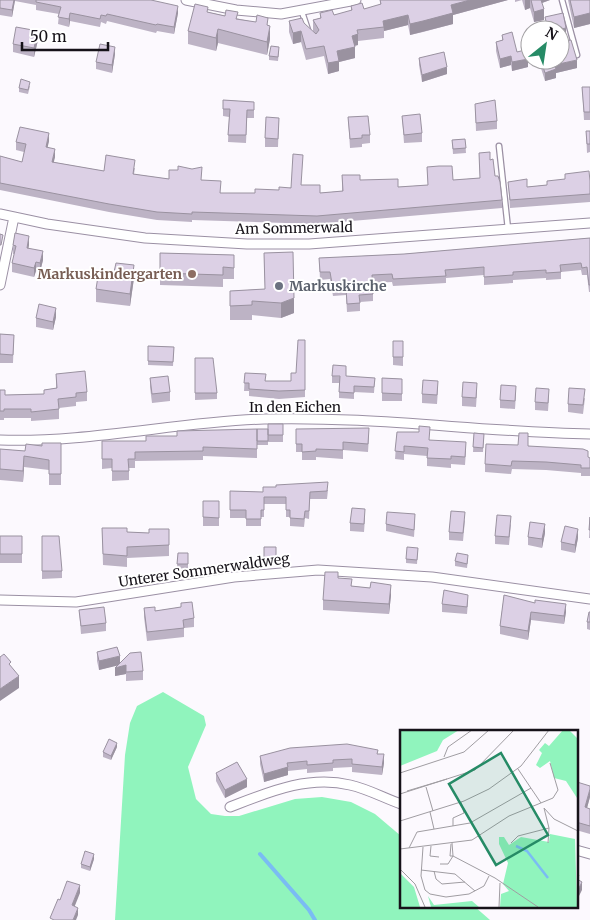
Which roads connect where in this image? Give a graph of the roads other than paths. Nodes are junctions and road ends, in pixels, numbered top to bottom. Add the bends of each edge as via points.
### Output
1 (186, 0) edge
2 (356, 0) edge
3 (562, 0) edge
4 (302, 12) junction
5 (310, 35) edge
6 (577, 55) edge
7 (499, 146) dead end
8 (0, 214) edge
9 (14, 217) junction
10 (590, 223) edge
11 (508, 229) junction
12 (0, 285) edge
13 (590, 434) edge
14 (0, 440) edge
15 (590, 599) edge
16 (0, 600) edge
17 (400, 804) edge
18 (230, 807) dead end

1 - 4 street via 263,14
2 - 4 street
3 - 6 lane
4 - 5 lane
7 - 11 lane
8 - 9 street, Am Sommerwald
9 - 11 street, Am Sommerwald via 145,238 247,244 309,244
9 - 12 street
10 - 11 street, Am Sommerwald
13 - 14 street, In den Eichen via 319,419 222,422
15 - 16 street, Unterer Sommerwaldweg via 432,577 318,570 234,577 76,602
17 - 18 street via 351,785 313,782 273,790

